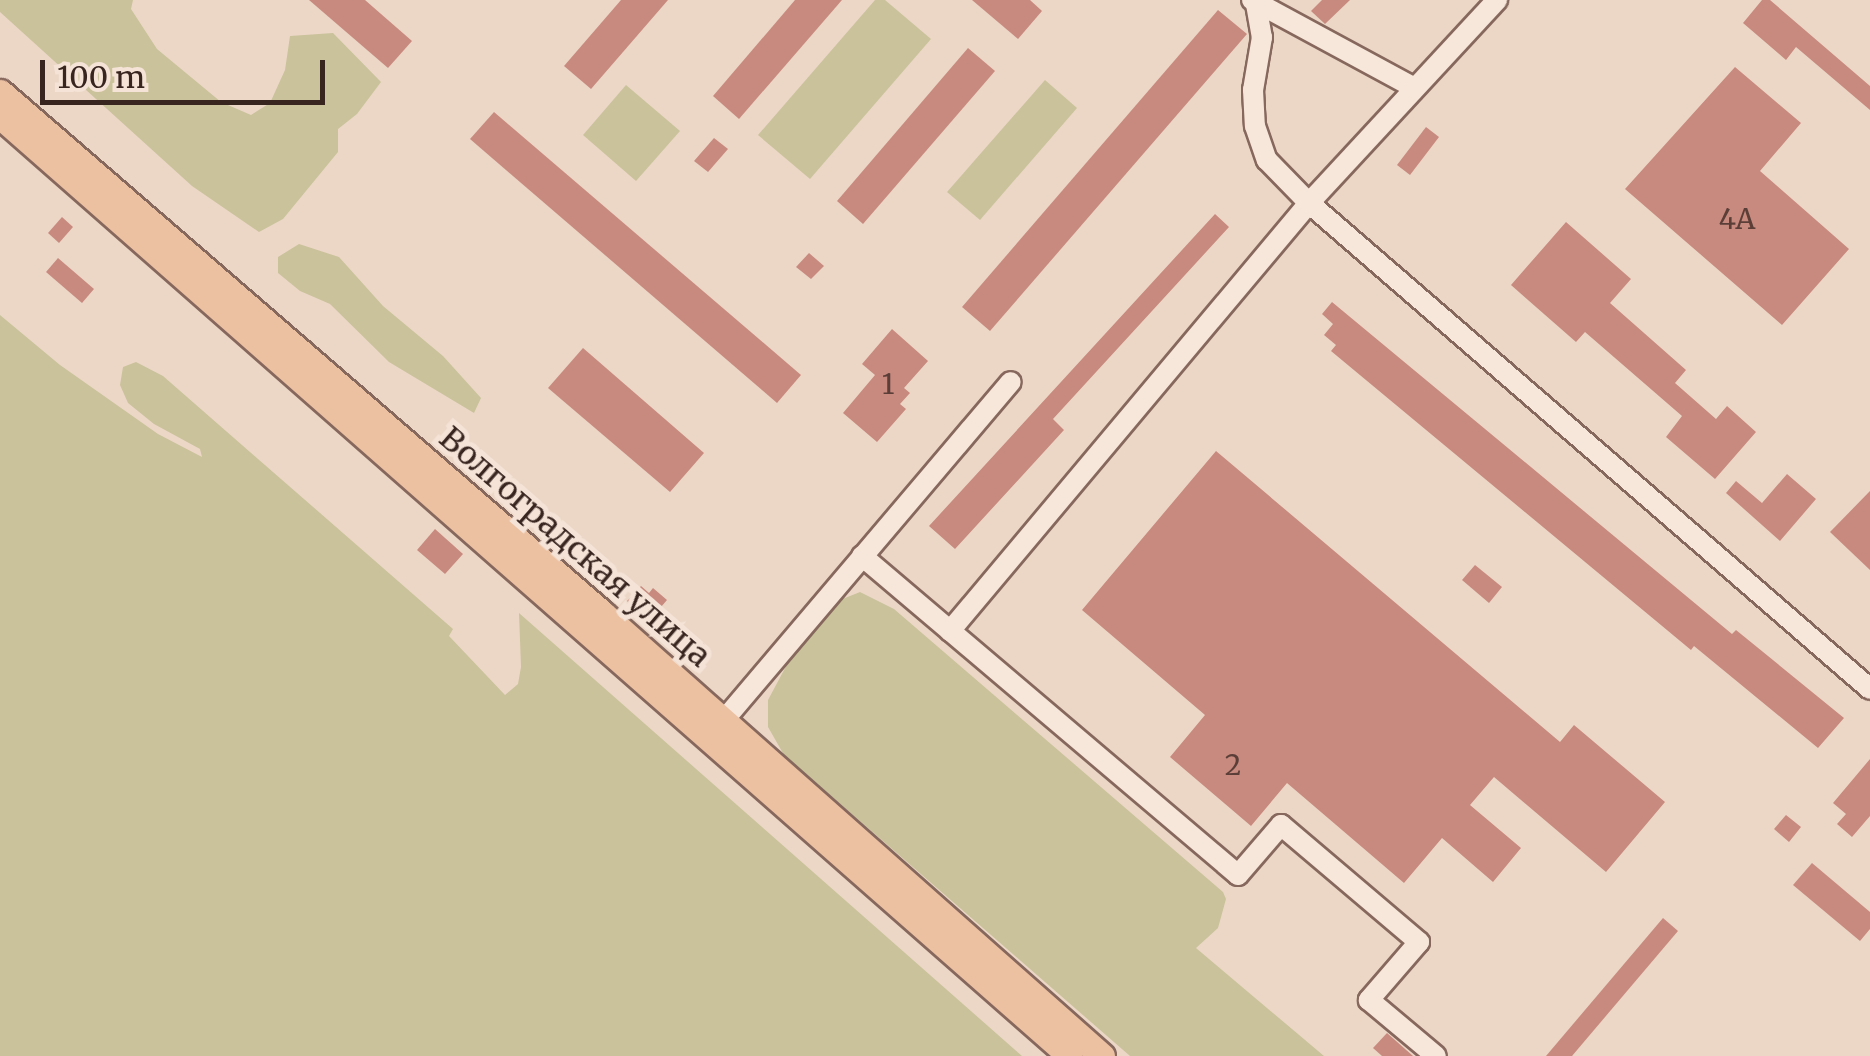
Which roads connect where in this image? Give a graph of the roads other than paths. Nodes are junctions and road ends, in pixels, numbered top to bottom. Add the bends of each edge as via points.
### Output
1 (1496, 0) edge
2 (1254, 2) edge
3 (1415, 88) junction
4 (0, 92) edge
5 (0, 116) edge
6 (1310, 204) junction
7 (1012, 382) dead end
8 (862, 556) junction
9 (950, 631) junction
10 (1870, 689) edge
11 (724, 720) junction
12 (1070, 1056) edge
13 (1102, 1056) edge
14 (1436, 1056) edge

1 - 3 street
2 - 3 street
2 - 6 street via 1262,37 1255,126 1267,160
3 - 6 street
4 - 11 main road, Волгоградская улица
5 - 12 main road, Волгоградская улица
6 - 9 street
6 - 10 street
7 - 8 street
8 - 9 street
8 - 11 street
9 - 14 street via 1238,875 1281,825 1419,942 1369,1000
11 - 13 main road, Волгоградская улица

